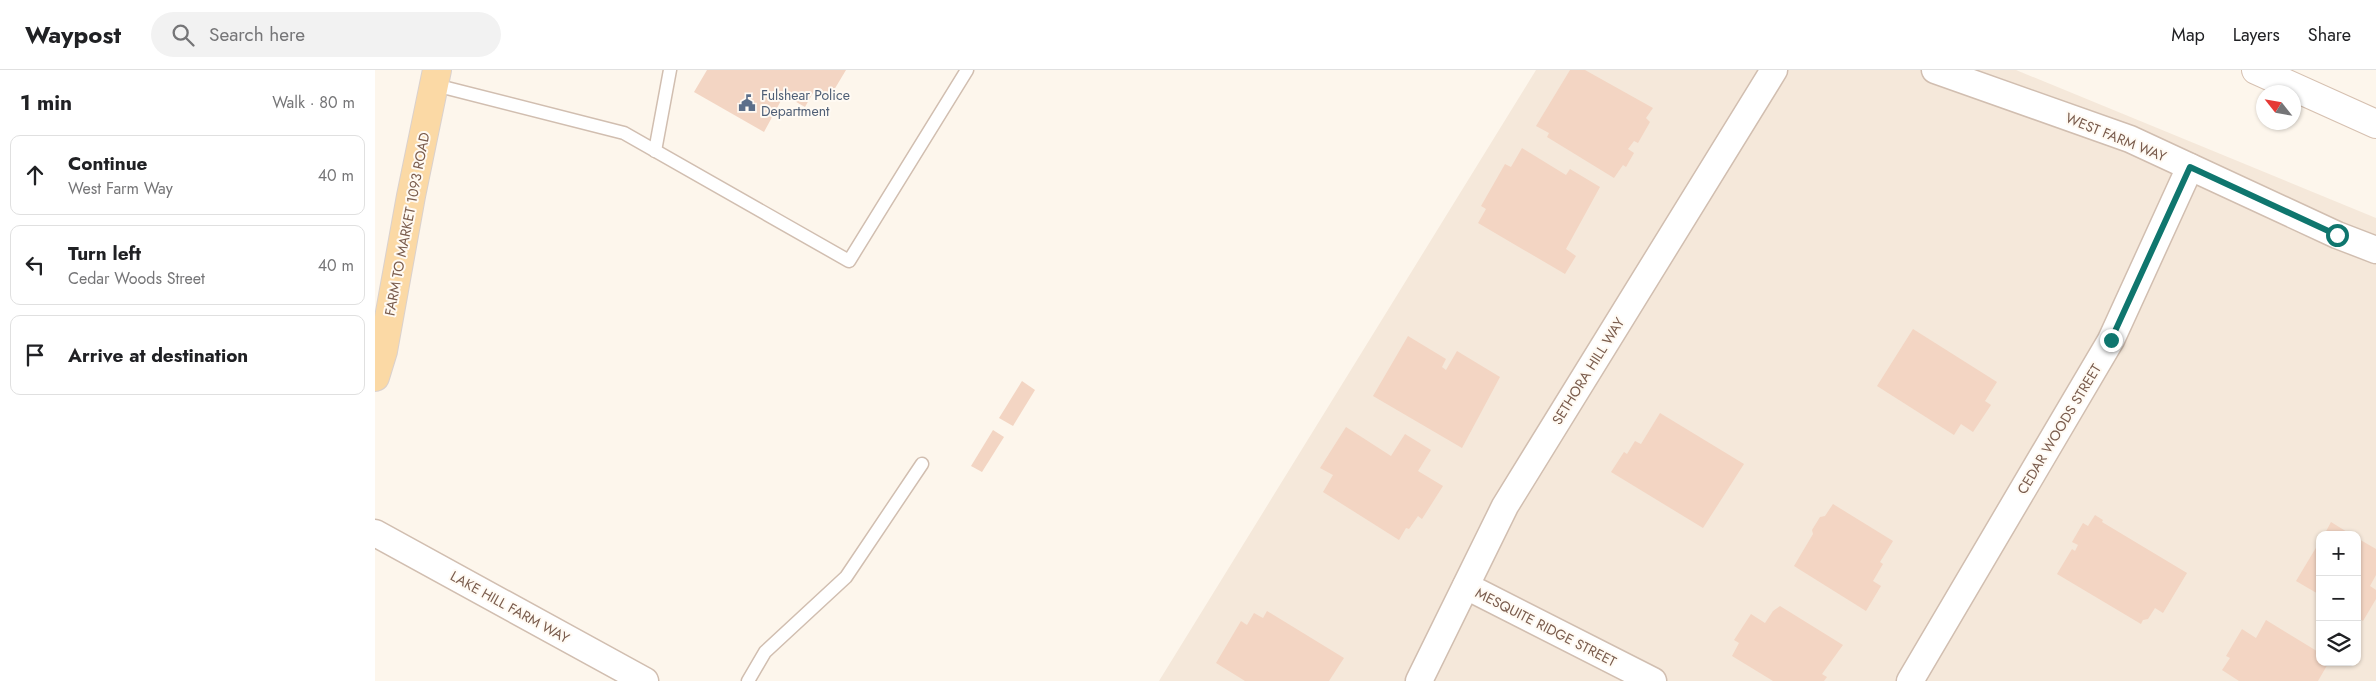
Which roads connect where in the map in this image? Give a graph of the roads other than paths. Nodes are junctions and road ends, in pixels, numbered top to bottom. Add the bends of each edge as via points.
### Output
1 (670, 70) edge
2 (967, 70) edge
3 (1774, 70) edge
4 (1935, 70) edge
5 (2256, 70) edge
6 (436, 78) edge
7 (2376, 124) edge
8 (655, 151) junction
9 (2190, 167) junction
10 (2376, 250) edge
11 (375, 377) edge
12 (922, 464) dead end
13 (375, 533) edge
14 (1466, 586) junction
15 (645, 681) edge
16 (748, 681) edge
17 (1419, 681) edge
18 (1653, 681) edge
19 (1910, 681) edge

1 - 8 lane
2 - 8 lane via 849,261
3 - 14 street, SETHORA HILL WAY via 1505,506
4 - 9 street, WEST FARM WAY via 2130,139
5 - 7 street
6 - 8 lane via 624,133
6 - 11 main road, FARM TO MARKET 1093 ROAD via 383,351
9 - 10 street, WEST FARM WAY
9 - 19 street, CEDAR WOODS STREET via 2111,340
12 - 16 lane via 846,577 765,652
13 - 15 street, LAKE HILL FARM WAY
14 - 17 street, SETHORA HILL WAY
14 - 18 street, MESQUITE RIDGE STREET

